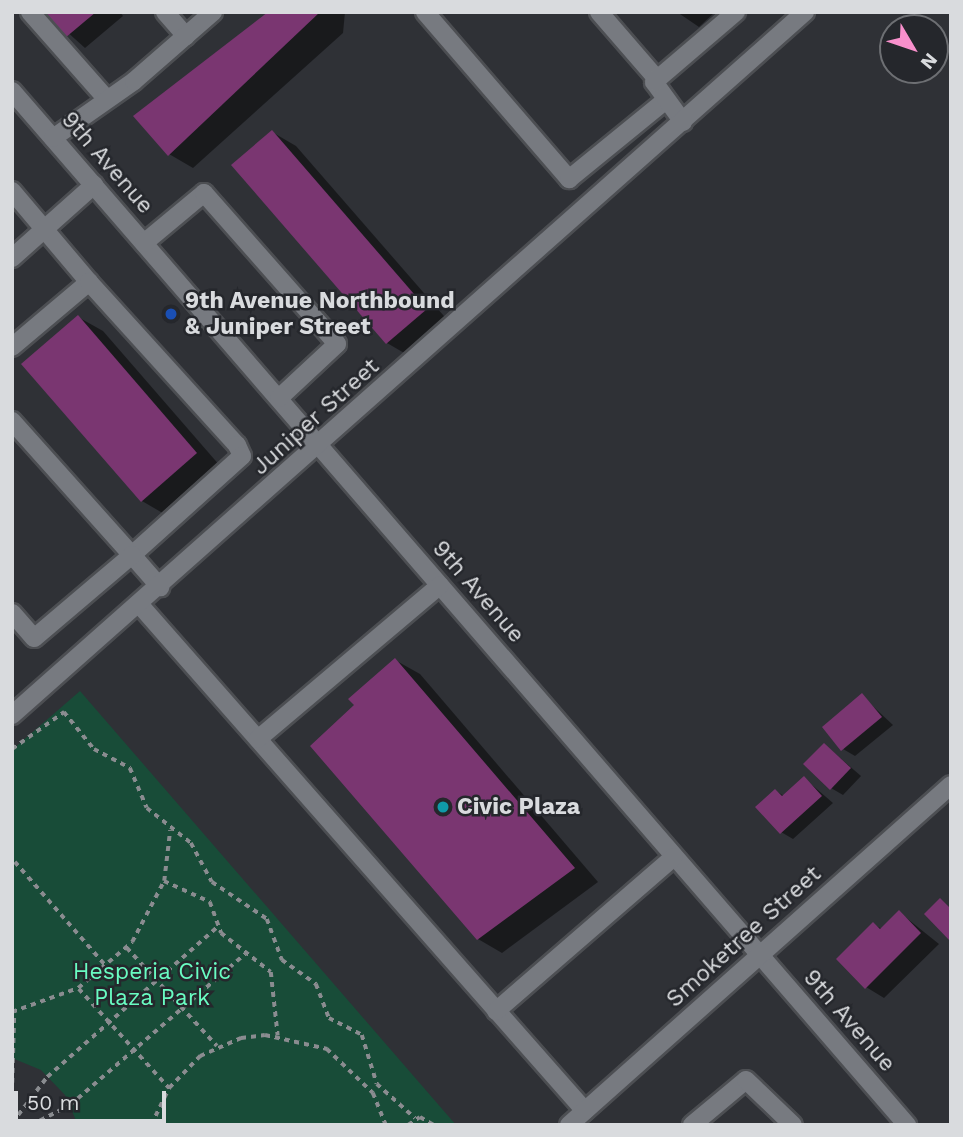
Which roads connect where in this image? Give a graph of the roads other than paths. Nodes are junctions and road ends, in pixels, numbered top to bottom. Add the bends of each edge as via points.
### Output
1 (30, 12) edge
2 (165, 12) edge
3 (213, 12) edge
4 (425, 12) edge
5 (599, 12) edge
6 (736, 12) edge
7 (805, 12) edge
8 (186, 36) junction
9 (657, 79) junction
10 (12, 91) edge
11 (105, 97) junction
12 (666, 100) junction
13 (683, 122) junction
14 (53, 138) junction
15 (94, 185) junction
16 (12, 191) edge
17 (44, 229) junction
18 (144, 243) junction
19 (12, 258) edge
20 (89, 282) junction
21 (12, 348) edge
22 (279, 398) junction
23 (12, 421) edge
24 (321, 446) junction
25 (132, 555) junction
26 (440, 585) junction
27 (160, 587) junction
28 (139, 604) junction
29 (12, 613) edge
30 (12, 715) edge
31 (258, 739) junction
32 (951, 785) edge
33 (674, 857) junction
34 (760, 957) junction
35 (496, 1011) junction
36 (585, 1111) junction
37 (705, 1121) edge
38 (569, 1125) edge
39 (793, 1125) edge
40 (908, 1125) edge

1 - 11 street
2 - 8 street
3 - 8 street
4 - 12 street via 569,179
5 - 9 street
6 - 9 street
7 - 13 street, Juniper Street
8 - 11 street
9 - 12 street
10 - 14 street, 9th Avenue
11 - 14 street
12 - 13 street
13 - 24 street, Juniper Street
14 - 15 street, 9th Avenue
15 - 17 street
15 - 18 street, 9th Avenue
16 - 17 street
17 - 19 street
17 - 20 street
18 - 22 street, 9th Avenue
18 - 22 street via 204,193 337,344
20 - 21 street
20 - 25 street via 171,367 242,456
22 - 24 street, 9th Avenue
23 - 25 street
24 - 26 street, 9th Avenue
24 - 27 street, Juniper Street
25 - 27 street
25 - 29 street via 34,638
26 - 31 street
26 - 33 street, 9th Avenue
27 - 28 street, Juniper Street
28 - 30 street, Juniper Street
28 - 31 street
31 - 35 street
32 - 34 street, Smoketree Street
33 - 34 street, 9th Avenue
33 - 35 street
34 - 36 street, Smoketree Street
34 - 40 street, 9th Avenue
35 - 36 street
36 - 38 street, Smoketree Street
37 - 39 street via 751,1080

